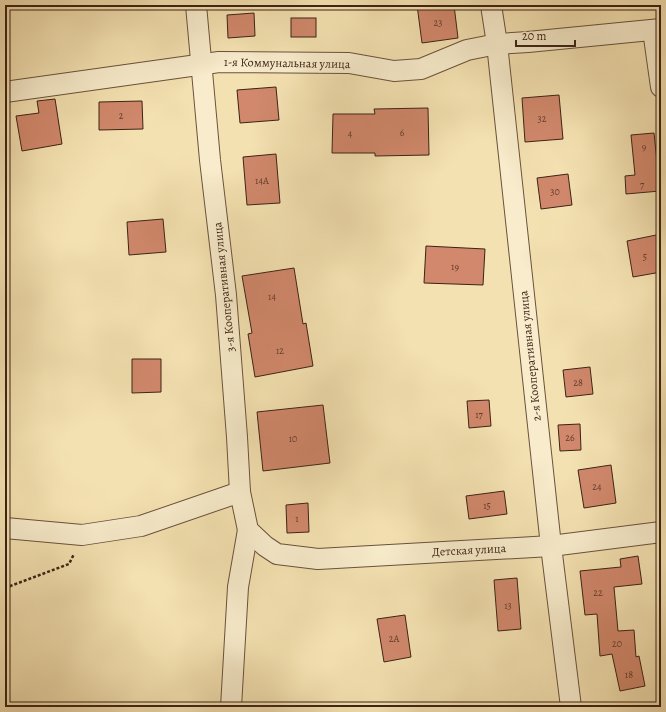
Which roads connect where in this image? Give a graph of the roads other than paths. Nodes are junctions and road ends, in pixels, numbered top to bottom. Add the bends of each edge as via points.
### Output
1 (196, 5) edge
2 (491, 5) edge
3 (657, 29) edge
4 (497, 44) junction
5 (202, 65) junction
6 (661, 87) edge
7 (5, 92) edge
8 (240, 492) junction
9 (5, 528) edge
10 (248, 530) junction
11 (661, 532) edge
12 (551, 546) junction
13 (231, 707) edge
14 (571, 707) edge

1 - 5 street, 3-я Кооперативная улица
2 - 4 street, 2-я Кооперативная улица
3 - 4 street, 1-я Коммунальная улица
3 - 6 street
4 - 5 street, 1-я Коммунальная улица via 466,50 421,69 394,71 349,63 219,62
4 - 12 street, 2-я Кооперативная улица
5 - 7 street, 1-я Коммунальная улица
5 - 8 street, 3-я Кооперативная улица via 230,334
8 - 9 street via 141,526 82,535
8 - 10 street, 3-я Кооперативная улица
10 - 12 street, Детская улица via 278,554 318,559
10 - 13 street via 238,587
11 - 12 street, Детская улица
12 - 14 street, 2-я Кооперативная улица

